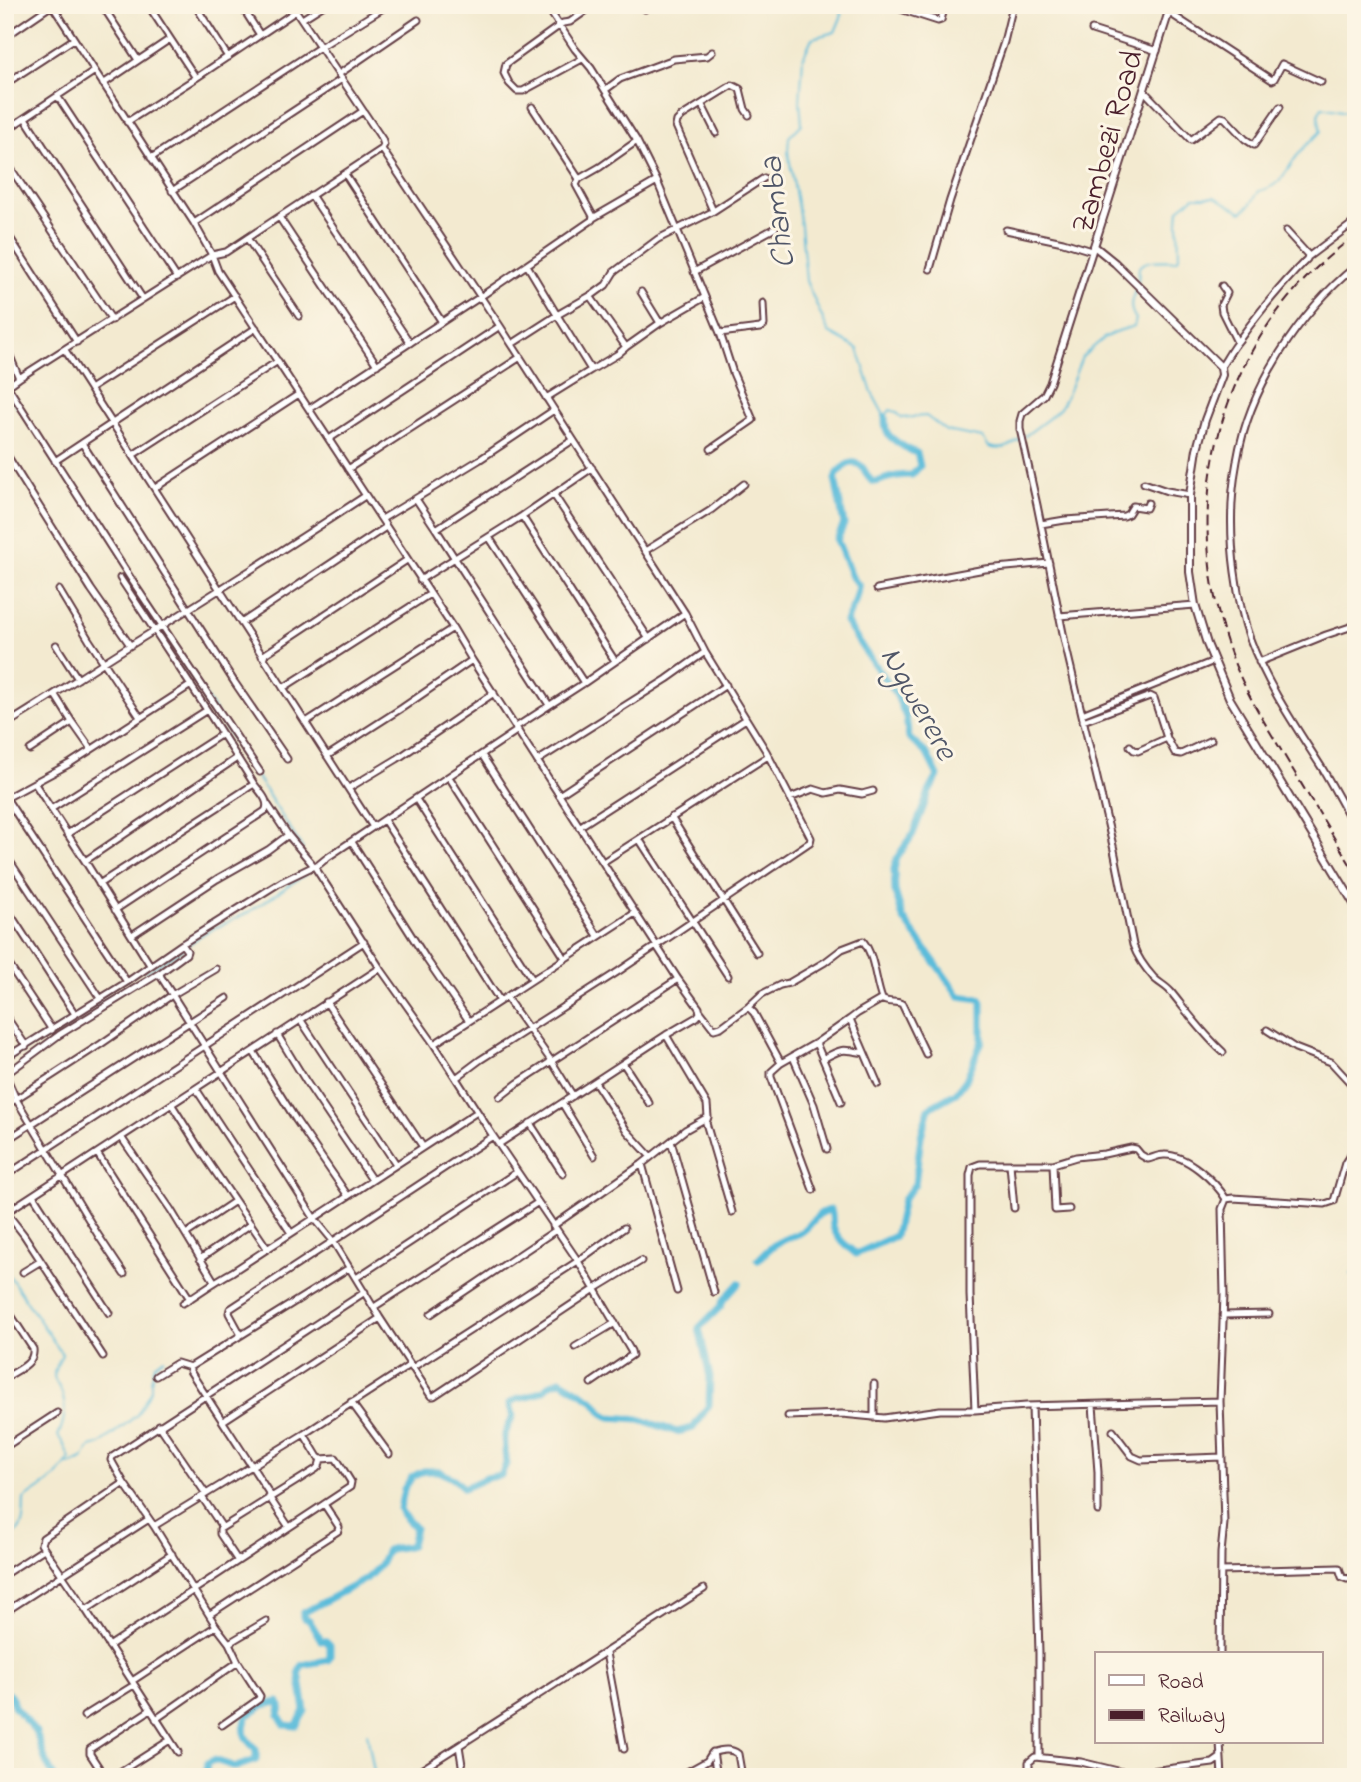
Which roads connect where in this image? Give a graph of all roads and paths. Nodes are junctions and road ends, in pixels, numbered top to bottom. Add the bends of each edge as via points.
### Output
1 (102, 5) edge
2 (148, 5) edge
3 (195, 5) edge
4 (241, 5) edge
5 (324, 5) edge
6 (388, 5) edge
7 (546, 5) edge
8 (594, 5) edge
9 (888, 5) edge
10 (946, 5) edge
11 (1013, 5) edge
12 (294, 8) edge
13 (1170, 9) edge
14 (302, 19) junction
15 (418, 20) dead end
16 (560, 27) junction
17 (1092, 30) dead end
18 (260, 35) junction
19 (5, 37) edge
20 (74, 39) junction
21 (170, 39) junction
22 (320, 47) junction
23 (712, 51) dead end
24 (1157, 51) junction
25 (228, 57) junction
26 (582, 58) junction
27 (138, 60) junction
28 (95, 71) junction
29 (340, 76) junction
30 (197, 78) junction
31 (1321, 82) dead end
32 (103, 83) junction
33 (5, 84) edge
34 (605, 90) junction
35 (1144, 91) junction
36 (58, 97) junction
37 (702, 105) junction
38 (532, 107) dead end
39 (1280, 107) dead end
40 (363, 111) junction
41 (749, 115) dead end
42 (25, 118) junction
43 (127, 122) junction
44 (5, 131) edge
45 (716, 133) dead end
46 (637, 141) junction
47 (382, 149) junction
48 (151, 158) junction
49 (5, 160) edge
50 (345, 174) junction
51 (764, 178) dead end
52 (579, 179) junction
53 (657, 181) junction
54 (172, 191) junction
55 (311, 195) junction
56 (713, 211) junction
57 (279, 217) junction
58 (593, 218) junction
59 (1356, 221) edge
60 (194, 223) junction
61 (775, 228) dead end
62 (677, 229) junction
63 (5, 230) edge
64 (1006, 230) dead end
65 (1286, 232) dead end
66 (247, 238) junction
67 (1093, 249) junction
68 (212, 255) junction
69 (1308, 257) junction
70 (527, 265) junction
71 (1356, 266) edge
72 (930, 269) dead end
73 (694, 272) junction
74 (177, 278) junction
75 (1222, 286) dead end
76 (641, 292) dead end
77 (235, 296) junction
78 (591, 296) junction
79 (480, 297) junction
80 (705, 297) junction
81 (143, 299) junction
82 (763, 303) dead end
83 (557, 315) junction
84 (299, 316) dead end
85 (112, 320) junction
86 (442, 322) junction
87 (660, 323) junction
88 (500, 326) junction
89 (256, 328) junction
90 (720, 333) junction
91 (77, 342) junction
92 (1237, 342) junction
93 (410, 343) junction
94 (5, 344) edge
95 (512, 344) junction
96 (626, 347) junction
97 (65, 350) junction
98 (519, 358) junction
99 (278, 361) junction
100 (377, 365) junction
101 (1221, 367) junction
102 (591, 370) junction
103 (19, 378) junction
104 (6, 388) edge
105 (90, 389) junction
106 (299, 394) junction
107 (547, 398) junction
108 (309, 409) junction
109 (554, 410) junction
110 (112, 424) junction
111 (328, 439) junction
112 (573, 440) junction
113 (82, 443) junction
114 (710, 449) dead end
115 (5, 453) edge
116 (133, 455) junction
117 (55, 461) junction
118 (348, 468) junction
119 (592, 468) junction
120 (1144, 483) dead end
121 (744, 484) dead end
122 (155, 488) junction
123 (554, 495) junction
124 (1191, 495) junction
125 (365, 496) junction
126 (416, 499) junction
127 (1148, 503) dead end
128 (522, 516) junction
129 (382, 519) junction
130 (1041, 524) junction
131 (386, 527) junction
132 (436, 529) junction
133 (489, 537) junction
134 (645, 551) junction
135 (456, 558) junction
136 (407, 560) junction
137 (1049, 563) junction
138 (120, 578) dead end
139 (420, 580) junction
140 (877, 589) dead end
141 (59, 590) dead end
142 (220, 590) junction
143 (430, 594) junction
144 (1195, 605) junction
145 (189, 611) junction
146 (685, 613) junction
147 (1059, 617) junction
148 (241, 623) junction
149 (1356, 625) edge
150 (162, 626) junction
151 (453, 628) junction
152 (155, 631) junction
153 (649, 639) junction
154 (57, 645) dead end
155 (130, 645) junction
156 (705, 652) junction
157 (262, 656) junction
158 (472, 660) junction
159 (615, 661) junction
160 (1214, 661) junction
161 (104, 662) junction
162 (1259, 662) junction
163 (78, 679) junction
164 (583, 683) junction
165 (191, 685) junction
166 (726, 685) junction
167 (283, 688) junction
168 (494, 694) junction
169 (55, 695) junction
170 (549, 705) junction
171 (207, 710) junction
172 (140, 717) junction
173 (1083, 717) junction
174 (746, 719) junction
175 (72, 722) junction
176 (306, 723) junction
177 (5, 725) edge
178 (517, 728) junction
179 (222, 734) junction
180 (1167, 738) junction
181 (1211, 740) dead end
182 (1130, 746) dead end
183 (91, 749) junction
184 (30, 750) dead end
185 (327, 755) junction
186 (482, 755) junction
187 (768, 756) junction
188 (237, 758) junction
189 (287, 760) dead end
190 (537, 761) junction
191 (260, 772) dead end
192 (449, 777) junction
193 (34, 784) junction
194 (254, 784) junction
195 (349, 788) junction
196 (873, 791) dead end
197 (559, 795) junction
198 (790, 798) junction
199 (6, 799) edge
200 (416, 799) junction
201 (268, 805) junction
202 (51, 809) junction
203 (671, 817) junction
204 (384, 820) junction
205 (373, 827) junction
206 (579, 827) junction
207 (1356, 828) edge
208 (67, 834) junction
209 (288, 835) junction
210 (639, 839) junction
211 (352, 842) junction
212 (5, 854) edge
213 (85, 861) junction
214 (603, 862) junction
215 (315, 867) junction
216 (99, 884) junction
217 (724, 901) junction
218 (5, 906) edge
219 (1356, 907) edge
220 (115, 910) junction
221 (635, 913) junction
222 (693, 920) junction
223 (132, 935) junction
224 (598, 936) junction
225 (364, 942) junction
226 (182, 944) junction
227 (656, 945) junction
228 (757, 953) dead end
229 (565, 958) junction
230 (5, 959) edge
231 (150, 965) junction
232 (380, 968) junction
233 (216, 969) dead end
234 (160, 973) junction
235 (728, 976) dead end
236 (532, 979) junction
237 (678, 979) junction
238 (127, 982) junction
239 (172, 995) junction
240 (506, 997) junction
241 (100, 998) junction
242 (227, 998) dead end
243 (882, 999) junction
244 (500, 1001) junction
245 (326, 1002) junction
246 (748, 1007) junction
247 (700, 1011) junction
248 (75, 1014) junction
249 (5, 1015) edge
250 (300, 1018) junction
251 (850, 1019) junction
252 (469, 1021) junction
253 (188, 1022) junction
254 (528, 1029) junction
255 (51, 1030) junction
256 (1267, 1030) dead end
257 (277, 1034) junction
258 (666, 1035) junction
259 (816, 1043) junction
260 (434, 1044) junction
261 (26, 1046) junction
262 (204, 1047) junction
263 (253, 1051) junction
264 (1223, 1052) dead end
265 (864, 1053) junction
266 (926, 1054) dead end
267 (793, 1057) junction
268 (5, 1058) edge
269 (823, 1059) junction
270 (552, 1062) junction
271 (623, 1063) junction
272 (781, 1063) junction
273 (221, 1072) junction
274 (6, 1076) edge
275 (456, 1078) junction
276 (595, 1082) junction
277 (878, 1084) dead end
278 (196, 1089) junction
279 (1356, 1089) edge
280 (573, 1096) junction
281 (500, 1097) dead end
282 (16, 1099) junction
283 (841, 1102) dead end
284 (562, 1103) junction
285 (649, 1103) dead end
286 (172, 1105) junction
287 (5, 1106) edge
288 (477, 1112) junction
289 (708, 1117) junction
290 (32, 1124) junction
291 (530, 1124) junction
292 (493, 1136) junction
293 (121, 1137) junction
294 (671, 1141) junction
295 (5, 1142) edge
296 (499, 1144) junction
297 (1356, 1146) edge
298 (423, 1147) junction
299 (47, 1149) junction
300 (827, 1149) dead end
301 (97, 1153) junction
302 (594, 1156) dead end
303 (651, 1157) junction
304 (396, 1164) junction
305 (642, 1164) junction
306 (1010, 1164) junction
307 (1053, 1164) junction
308 (517, 1172) junction
309 (563, 1174) dead end
310 (63, 1175) junction
311 (5, 1176) edge
312 (372, 1180) junction
313 (813, 1190) dead end
314 (33, 1195) junction
315 (348, 1196) junction
316 (1226, 1199) junction
317 (235, 1201) junction
318 (537, 1203) junction
319 (1014, 1208) dead end
320 (1069, 1209) dead end
321 (732, 1212) dead end
322 (6, 1213) edge
323 (314, 1218) junction
324 (251, 1224) junction
325 (555, 1228) junction
326 (624, 1228) dead end
327 (291, 1233) junction
328 (186, 1234) junction
329 (333, 1241) junction
330 (267, 1248) junction
331 (200, 1259) junction
332 (41, 1261) junction
333 (578, 1261) junction
334 (641, 1261) dead end
335 (349, 1268) junction
336 (23, 1272) dead end
337 (124, 1273) dead end
338 (356, 1278) junction
339 (214, 1282) junction
340 (595, 1289) junction
341 (677, 1291) dead end
342 (365, 1292) junction
343 (714, 1292) dead end
344 (190, 1299) junction
345 (183, 1303) dead end
346 (374, 1307) junction
347 (6, 1309) edge
348 (109, 1313) dead end
349 (431, 1314) dead end
350 (1269, 1314) dead end
351 (1223, 1315) junction
352 (380, 1318) junction
353 (615, 1323) junction
354 (241, 1335) junction
355 (575, 1347) dead end
356 (103, 1356) dead end
357 (411, 1366) junction
358 (190, 1367) junction
359 (156, 1376) dead end
360 (5, 1378) edge
361 (591, 1383) dead end
362 (874, 1384) dead end
363 (205, 1395) junction
364 (1220, 1401) junction
365 (351, 1402) junction
366 (1093, 1405) junction
367 (1032, 1406) junction
368 (975, 1410) junction
369 (57, 1413) dead end
370 (788, 1416) dead end
371 (874, 1418) junction
372 (223, 1421) junction
373 (159, 1425) junction
374 (1113, 1431) dead end
375 (304, 1434) junction
376 (5, 1447) edge
377 (389, 1454) dead end
378 (1222, 1457) junction
379 (321, 1459) junction
380 (252, 1465) junction
381 (124, 1483) junction
382 (204, 1496) junction
383 (270, 1497) junction
384 (324, 1504) junction
385 (1098, 1511) dead end
386 (149, 1519) junction
387 (154, 1526) junction
388 (222, 1527) junction
389 (289, 1527) junction
390 (44, 1549) junction
391 (172, 1554) junction
392 (238, 1561) junction
393 (1221, 1571) junction
394 (5, 1574) edge
395 (62, 1576) junction
396 (1356, 1577) edge
397 (194, 1589) junction
398 (704, 1590) dead end
399 (86, 1610) junction
400 (5, 1612) edge
401 (210, 1614) junction
402 (266, 1621) dead end
403 (216, 1626) junction
404 (229, 1643) junction
405 (109, 1646) junction
406 (1220, 1652) edge
407 (606, 1653) junction
408 (238, 1662) junction
409 (133, 1683) junction
410 (150, 1710) junction
411 (83, 1716) dead end
412 (156, 1719) junction
413 (222, 1725) dead end
414 (170, 1740) junction
415 (1220, 1744) edge
416 (458, 1746) junction
417 (624, 1749) dead end
418 (178, 1752) dead end
419 (713, 1752) junction
420 (1039, 1757) junction
421 (1220, 1758) junction
422 (1356, 1770) edge
423 (105, 1777) edge
424 (112, 1777) edge
425 (410, 1777) edge
426 (464, 1777) edge
427 (677, 1777) edge
428 (717, 1777) edge
429 (742, 1777) edge
430 (1029, 1777) edge
431 (1222, 1777) edge
432 (1355, 1777) edge

1 - 27 street
2 - 21 street
3 - 25 street
4 - 18 street
5 - 14 street
6 - 22 street
7 - 16 street
8 - 16 street
9 - 10 street via 938,21
11 - 72 street
12 - 14 street
12 - 18 street
13 - 24 main road, Zambezi Road
13 - 31 street via 1272,80 1282,64
14 - 22 street
15 - 29 street
16 - 26 street
16 - 26 street via 506,64 509,83 517,91 528,90
17 - 24 street
18 - 25 street
19 - 20 street via 52,5
20 - 28 street
20 - 33 street
21 - 27 street
21 - 30 street
22 - 29 street
22 - 48 street
23 - 34 street via 706,56 674,59 620,79
24 - 35 main road, Zambezi Road
25 - 30 street
26 - 34 street
27 - 32 street
28 - 32 street
28 - 36 street
29 - 40 street
29 - 54 street
30 - 43 street
32 - 43 street
34 - 46 street
35 - 39 street via 1191,140 1222,117 1254,145
35 - 67 main road, Zambezi Road
36 - 42 street
36 - 74 street
37 - 41 street via 734,85 742,93
37 - 45 street
37 - 56 street via 682,116 676,126
38 - 52 street
40 - 47 street via 382,139
40 - 60 street
42 - 44 street
42 - 81 street
43 - 48 street
46 - 52 street
46 - 53 street
47 - 50 street
47 - 79 street
48 - 54 street
49 - 85 street
50 - 55 street
50 - 86 street
51 - 56 street
52 - 58 street via 576,185
53 - 58 street
53 - 62 street
54 - 60 street
55 - 57 street
55 - 93 street
56 - 62 street
57 - 66 street
57 - 100 street
58 - 70 street
59 - 69 street
60 - 68 street
61 - 73 street
62 - 73 street
62 - 78 street via 626,262
63 - 91 street
64 - 67 street
65 - 69 street
66 - 68 street via 226,253
66 - 84 street
67 - 101 main road, Zambezi Road
67 - 130 street via 1050,383 1020,421
68 - 74 street
68 - 77 street
69 - 92 street
70 - 79 street
70 - 83 street
71 - 162 street via 1316,304 1285,346 1264,381 1241,442 1232,502 1233,556 1241,610
73 - 80 street
74 - 81 street
75 - 92 street via 1227,293 1222,312
76 - 87 street
77 - 89 street
77 - 105 street
78 - 83 street
78 - 96 street
79 - 86 street
79 - 88 street
80 - 87 street
80 - 90 street
81 - 85 street
82 - 90 street via 763,327
83 - 95 street
83 - 102 street
85 - 91 street
86 - 93 street
87 - 96 street
88 - 95 street
88 - 111 street
89 - 99 street
89 - 110 street
90 - 114 street via 753,420
91 - 97 street
92 - 101 street
93 - 100 street
94 - 103 street
95 - 98 street
96 - 102 street
97 - 103 street
97 - 105 street
98 - 107 street
98 - 118 street
99 - 106 street
99 - 116 street
100 - 108 street
101 - 124 main road via 1197,449
102 - 107 street
103 - 104 street
104 - 117 street
105 - 110 street
106 - 108 street
106 - 122 street
107 - 109 street
108 - 111 street
109 - 112 street
109 - 126 street
110 - 113 street
110 - 116 street
111 - 118 street
112 - 119 street
112 - 132 street
113 - 117 street
113 - 145 street
115 - 155 street
116 - 122 street
117 - 150 street
118 - 125 street
119 - 123 street
119 - 134 street
120 - 124 street
121 - 134 street
122 - 142 street
123 - 128 street
123 - 153 street
124 - 144 main road via 1190,572
125 - 129 street
125 - 142 street
126 - 129 street
126 - 132 street
127 - 130 street via 1146,508 1133,506 1124,516
128 - 133 street
128 - 159 street
129 - 131 street
130 - 137 street
131 - 136 street
131 - 148 street
132 - 135 street
133 - 135 street
133 - 164 street
134 - 146 street
135 - 139 street
135 - 170 street
136 - 139 street
136 - 157 street
137 - 140 street via 985,569
137 - 147 street
138 - 152 street
139 - 143 street
141 - 161 street
142 - 145 street
142 - 148 street
143 - 151 street
143 - 167 street
144 - 147 street
144 - 160 main road
145 - 150 street
145 - 189 street
146 - 153 street
146 - 156 street
147 - 173 street
148 - 157 street
149 - 162 street
150 - 152 street
150 - 191 street
151 - 158 street
151 - 176 street
152 - 155 street
152 - 165 street
153 - 159 street
154 - 163 street
155 - 161 street
156 - 166 street
156 - 190 street
157 - 167 street
158 - 168 street
158 - 185 street
159 - 164 street
160 - 173 street
160 - 219 main road via 1230,699
161 - 163 street
161 - 172 street
162 - 207 street
163 - 169 street
164 - 170 street
165 - 171 street
165 - 172 street
166 - 174 street
166 - 197 street
167 - 176 street
168 - 178 street
168 - 195 street
169 - 175 street
169 - 177 street
170 - 178 street
171 - 179 street
171 - 202 street
172 - 183 street
173 - 180 street via 1153,696
173 - 264 street via 1136,953
174 - 187 street
174 - 206 street
175 - 183 street
175 - 184 street
176 - 185 street
178 - 186 street
178 - 190 street
179 - 188 street
179 - 208 street
180 - 181 street via 1179,755
180 - 182 street via 1136,751
183 - 193 street
185 - 195 street
186 - 192 street
186 - 224 street
187 - 198 street
187 - 203 street
188 - 194 street
188 - 213 street
190 - 197 street
192 - 200 street
192 - 229 street
193 - 199 street
193 - 202 street
194 - 201 street
194 - 216 street
195 - 205 street
196 - 198 street via 825,793 813,789
197 - 206 street
198 - 217 street via 811,841
199 - 238 street
200 - 204 street
200 - 236 street
201 - 209 street
201 - 220 street
202 - 208 street
203 - 210 street
203 - 217 street
204 - 205 street
204 - 244 street
205 - 211 street
206 - 214 street
208 - 213 street
209 - 215 street
209 - 223 street
210 - 214 street
210 - 222 street
211 - 215 street
211 - 252 street
212 - 241 street
213 - 216 street
214 - 221 street
215 - 225 street
215 - 226 street via 281,882
216 - 220 street
217 - 222 street
217 - 228 street
218 - 248 street
220 - 223 street
221 - 224 street
221 - 227 street
222 - 227 street
222 - 235 street
223 - 231 street
224 - 229 street
225 - 232 street
225 - 262 street
226 - 231 street
226 - 234 street via 186,954
227 - 237 street
227 - 254 street
229 - 236 street
230 - 255 street
231 - 238 street
232 - 245 street
232 - 260 street
233 - 239 street
234 - 239 street
234 - 274 street via 59,1035
236 - 240 street
237 - 247 street
237 - 270 street
238 - 241 street
239 - 253 street
239 - 282 street
240 - 244 street
240 - 254 street
241 - 248 street
242 - 253 street
243 - 246 street via 863,941 762,994
243 - 251 street
243 - 266 street via 902,1004
244 - 252 street
245 - 250 street
245 - 298 street
246 - 247 street via 714,1029
246 - 272 street
247 - 258 street
248 - 255 street
249 - 261 street
250 - 257 street
250 - 304 street
251 - 259 street
251 - 265 street
252 - 260 street
253 - 262 street
253 - 290 street
254 - 270 street
254 - 275 street
255 - 261 street
256 - 279 street via 1295,1048 1331,1062
257 - 263 street
257 - 312 street
258 - 271 street
258 - 289 street via 707,1104
259 - 267 street
259 - 269 street
260 - 275 street
261 - 268 street
262 - 273 street
262 - 299 street
263 - 273 street
263 - 315 street
265 - 269 street via 845,1049
265 - 277 street
267 - 272 street
267 - 300 street
269 - 283 street
270 - 280 street
270 - 281 street
271 - 276 street
271 - 285 street
272 - 313 street via 771,1077
273 - 278 street
273 - 323 street
274 - 282 street
275 - 288 street
276 - 280 street
276 - 303 street via 627,1131
278 - 286 street
278 - 327 street
280 - 284 street
282 - 287 street
282 - 290 street
284 - 291 street
284 - 302 street
286 - 293 street
286 - 317 street
288 - 292 street
288 - 298 street
289 - 294 street
289 - 321 street
290 - 295 street
290 - 299 street
291 - 296 street
291 - 309 street
292 - 296 street
292 - 329 street
293 - 301 street
293 - 328 street
294 - 303 street
294 - 343 street
296 - 308 street
297 - 316 street via 1345,1163 1334,1201
298 - 304 street
299 - 310 street
299 - 311 street
301 - 310 street
301 - 344 street
303 - 305 street
304 - 312 street
305 - 325 street
305 - 341 street
306 - 307 street
306 - 319 street
306 - 368 street via 980,1164 972,1167 970,1175
307 - 316 street via 1131,1148 1147,1159 1169,1155 1195,1167
307 - 320 street via 1055,1210
308 - 318 street
308 - 338 street
310 - 314 street
310 - 337 street
312 - 315 street
314 - 322 street
314 - 348 street
315 - 323 street
316 - 351 street via 1222,1209
317 - 324 street
317 - 328 street
318 - 325 street
318 - 346 street
322 - 332 street
323 - 327 street
323 - 329 street
324 - 330 street
324 - 331 street
325 - 333 street
325 - 349 street
326 - 333 street
327 - 330 street
328 - 331 street
329 - 335 street
329 - 354 street via 230,1309
330 - 339 street
331 - 339 street
332 - 336 street
332 - 356 street
333 - 340 street
333 - 357 street
334 - 340 street
335 - 338 street
335 - 354 street
338 - 342 street
339 - 344 street
340 - 353 street
340 - 357 street via 434,1396
342 - 346 street
342 - 363 street
344 - 345 street
346 - 352 street
347 - 360 street via 34,1356
350 - 351 street
351 - 364 street
352 - 357 street
352 - 372 street
353 - 355 street
353 - 361 street via 632,1355
354 - 358 street
357 - 365 street
358 - 359 street via 177,1363
358 - 363 street
362 - 371 street
363 - 372 street
363 - 373 street
364 - 366 street
364 - 378 street
365 - 375 street
365 - 377 street
366 - 367 street
366 - 385 street
367 - 368 street
367 - 420 street
368 - 371 street
369 - 376 street
370 - 371 street
372 - 380 street
373 - 381 street via 112,1457
373 - 382 street
374 - 378 street via 1132,1456 1141,1460
375 - 379 street
375 - 380 street
378 - 393 street
379 - 383 street via 316,1469
379 - 384 street via 336,1458 352,1485
380 - 382 street
380 - 383 street
381 - 386 street
381 - 390 street via 43,1538
382 - 387 street
382 - 388 street
383 - 388 street
383 - 389 street
384 - 389 street
384 - 401 street via 338,1531
386 - 387 street
386 - 395 street
387 - 391 street
388 - 392 street via 220,1534
389 - 392 street
390 - 394 street
390 - 395 street
391 - 397 street
391 - 399 street
392 - 397 street
393 - 396 street via 1339,1568 1342,1577
393 - 406 street
395 - 399 street
395 - 400 street
397 - 401 street
397 - 405 street
398 - 407 street
399 - 405 street
401 - 403 street
402 - 404 street
403 - 404 street
403 - 409 street
404 - 408 street
405 - 409 street
407 - 416 street
407 - 417 street
408 - 412 street
408 - 413 street via 260,1698
409 - 410 street
409 - 411 street
410 - 412 street
410 - 423 street via 90,1749
412 - 414 street
414 - 418 street
414 - 424 street
415 - 421 street
416 - 425 street
416 - 426 street
419 - 427 street via 707,1761
419 - 428 street
419 - 429 street via 737,1752
420 - 421 street via 1136,1773 1213,1763
420 - 430 street via 1029,1762
421 - 431 street
422 - 432 main road

